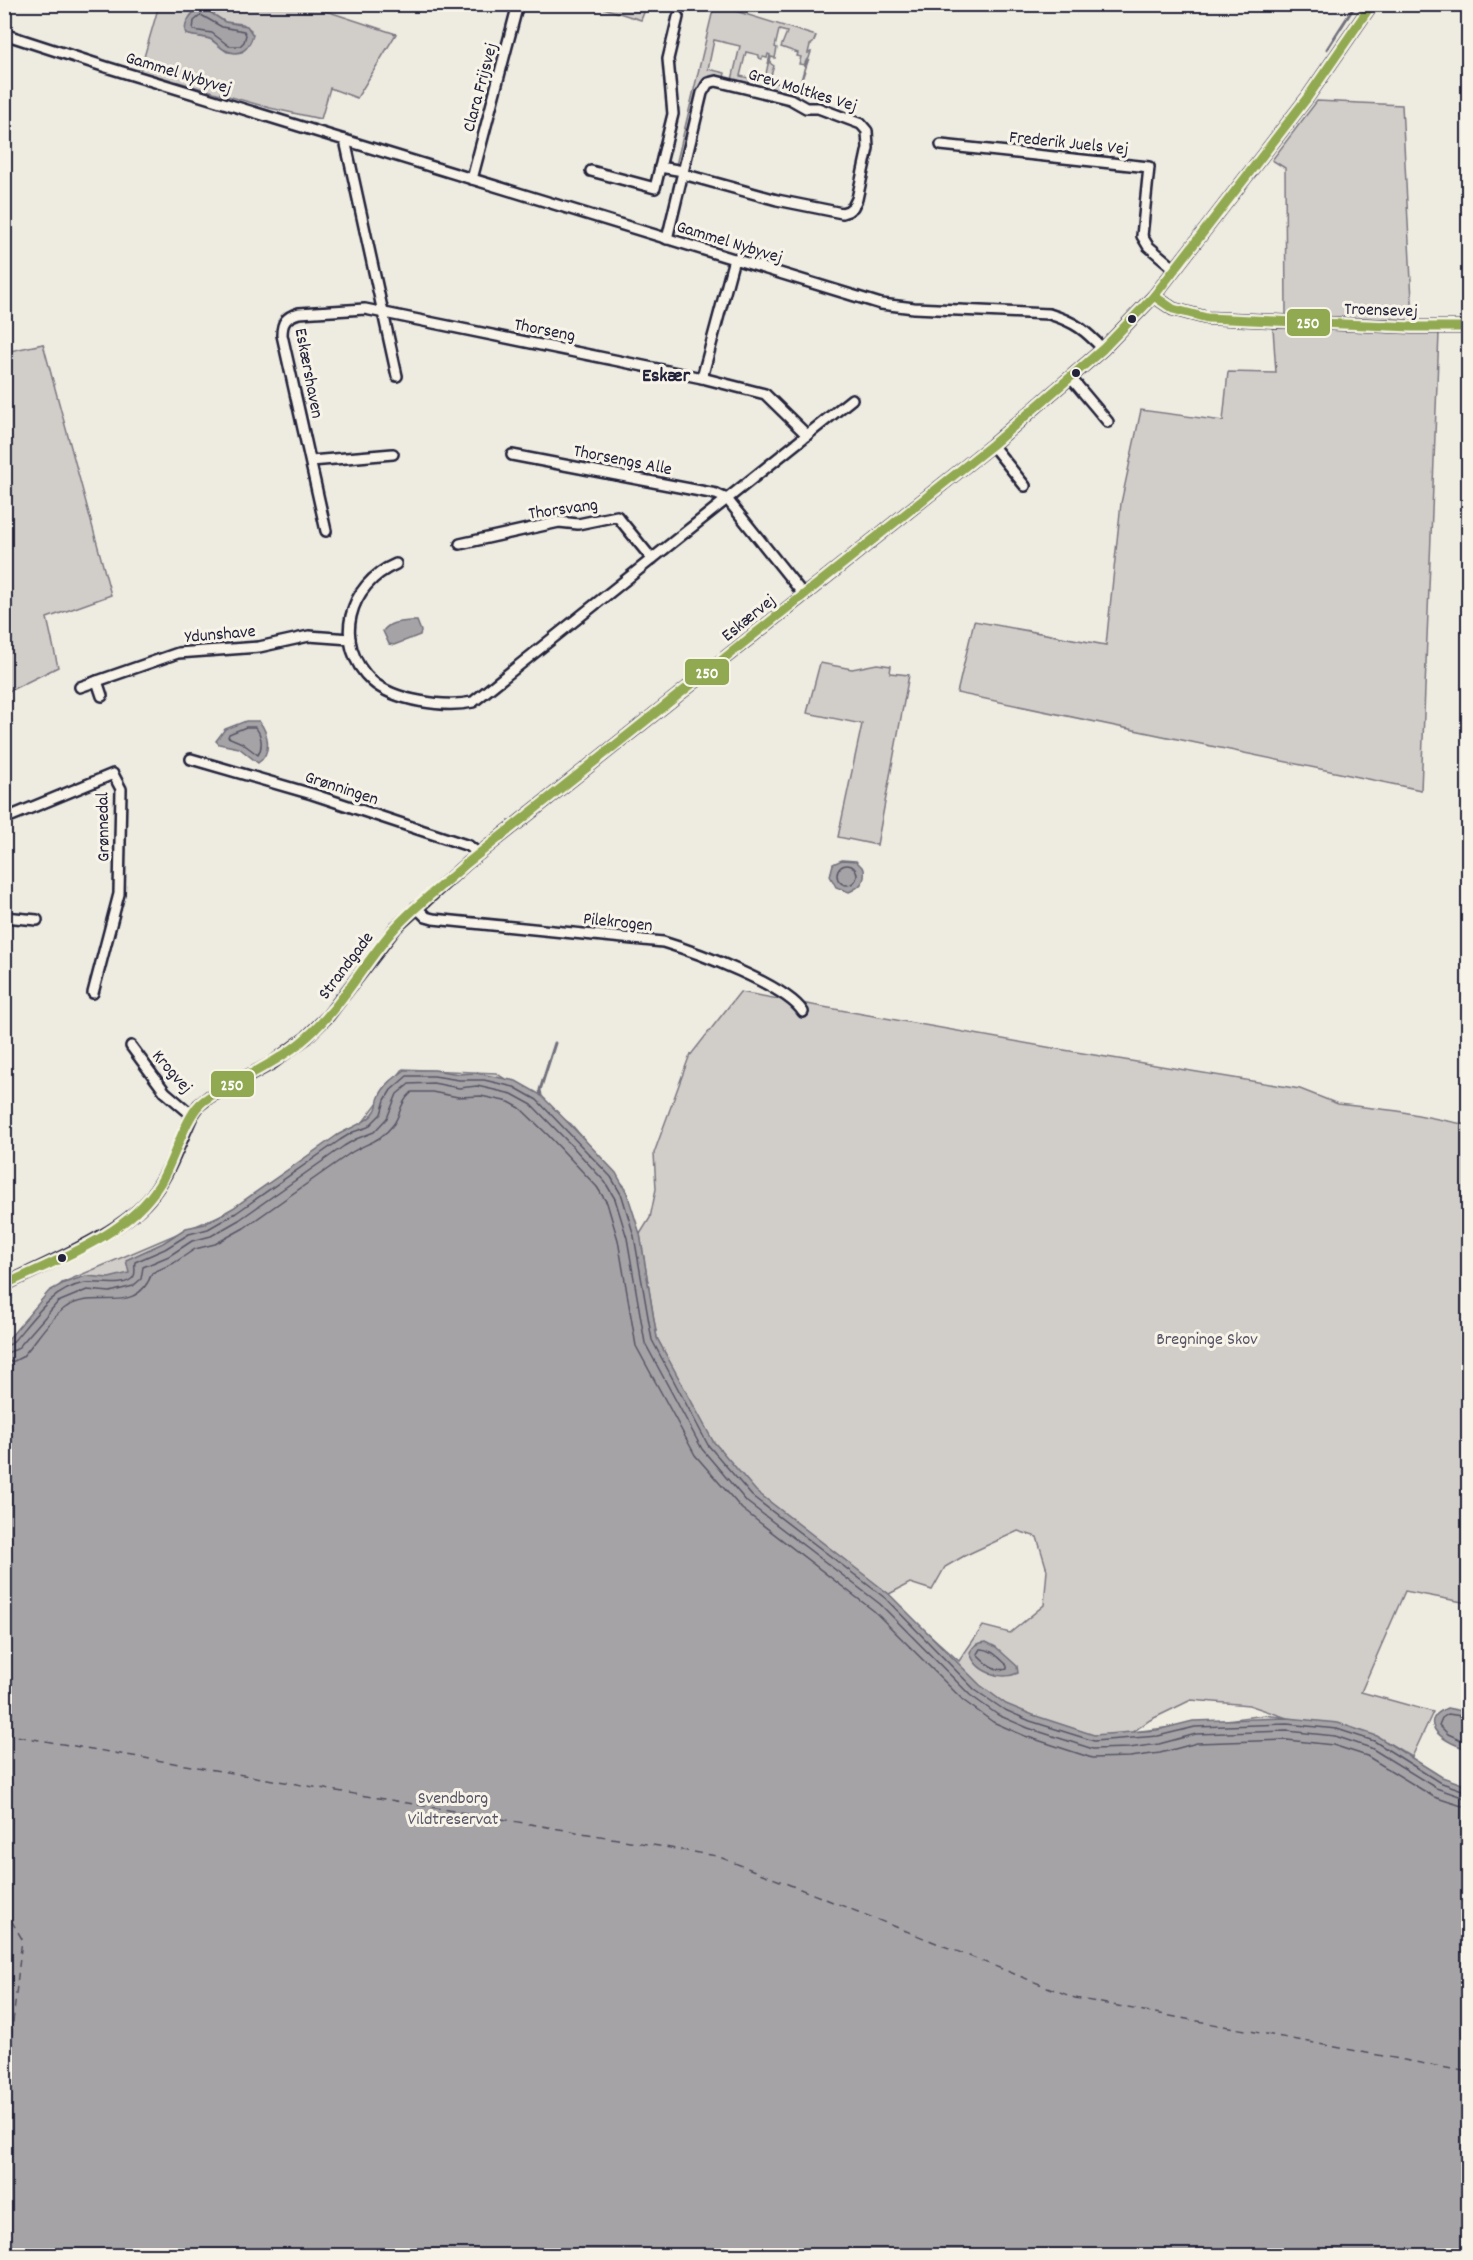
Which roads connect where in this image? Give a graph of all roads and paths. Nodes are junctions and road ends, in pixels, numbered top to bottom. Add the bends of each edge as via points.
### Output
1 (518, 4) edge
2 (1372, 4) edge
3 (678, 17) dead end
4 (4, 34) edge
5 (345, 140) junction
6 (941, 145) dead end
7 (660, 167) junction
8 (591, 171) dead end
9 (683, 173) junction
10 (472, 179) junction
11 (667, 239) junction
12 (734, 259) junction
13 (1175, 269) junction
14 (1154, 296) junction
15 (382, 313) junction
16 (1468, 327) edge
17 (1103, 349) junction
18 (397, 376) dead end
19 (702, 378) junction
20 (1071, 378) junction
21 (852, 399) dead end
22 (1108, 422) dead end
23 (807, 435) junction
24 (992, 445) junction
25 (393, 454) dead end
26 (512, 455) dead end
27 (311, 461) junction
28 (1025, 486) dead end
29 (727, 499) junction
30 (326, 531) dead end
31 (460, 544) dead end
32 (652, 560) junction
33 (396, 564) dead end
34 (803, 594) junction
35 (350, 639) junction
36 (97, 681) junction
37 (80, 687) dead end
38 (102, 696) dead end
39 (191, 759) dead end
40 (4, 819) edge
41 (479, 854) junction
42 (416, 907) junction
43 (4, 917) edge
44 (37, 920) dead end
45 (93, 993) dead end
46 (804, 1012) dead end
47 (131, 1046) dead end
48 (192, 1115) junction
49 (4, 1285) edge

1 - 10 street, Clara Frijsvej
2 - 13 street, Eskærvej via 1307,98
3 - 7 street via 668,59 673,114
4 - 5 street, Gammel Nybyvej
5 - 10 street, Gammel Nybyvej
5 - 15 street
6 - 13 street, Frederik Juels Vej via 1149,167 1142,237
7 - 8 street via 655,188
7 - 9 street, Grev Moltkes Vej
9 - 9 street, Grev Moltkes Vej via 702,93 710,82 818,108 861,124 868,135 857,199 853,207 842,213 777,200
9 - 11 street, Grev Moltkes Vej
10 - 11 street, Gammel Nybyvej
11 - 12 street, Gammel Nybyvej
12 - 17 street, Gammel Nybyvej via 897,307 1050,314 1080,325
12 - 19 street
13 - 14 street, Eskærvej
14 - 16 street, Troensevej via 1173,309 1207,318
14 - 17 street, Eskærvej
15 - 18 street
15 - 19 street, Thorseng
15 - 27 street, Eskærshaven via 364,309 298,313 288,316 282,324
17 - 20 street, Eskærvej
19 - 23 street, Thorseng via 765,394
20 - 22 street
20 - 24 street, Eskærvej
21 - 23 street
23 - 29 street
24 - 28 street
24 - 34 street, Eskærvej
25 - 27 street
26 - 29 street, Thorsengs Alle
27 - 30 street, Eskærshaven
29 - 32 street
29 - 34 street
31 - 32 street, Thorsvang via 559,522 578,524 617,516
32 - 35 street via 473,702 460,705 388,692 364,672
33 - 35 street via 376,575 360,592 351,615
34 - 41 street, Eskærvej
35 - 36 street, Ydunshave via 309,636 259,648 178,653
36 - 37 street, Ydunshave
36 - 38 street
39 - 41 street, Grønningen via 469,846
40 - 45 street, Grønnedal via 113,774 121,789 119,894
41 - 42 street, Eskærvej
42 - 46 street, Pilekrogen via 433,919 663,942 768,986 788,996
42 - 48 street, Strandgade via 306,1038 272,1063 209,1097
43 - 44 street
47 - 48 street, Krogvej via 165,1092
48 - 49 street, Strandgade via 160,1183 140,1208 83,1245

